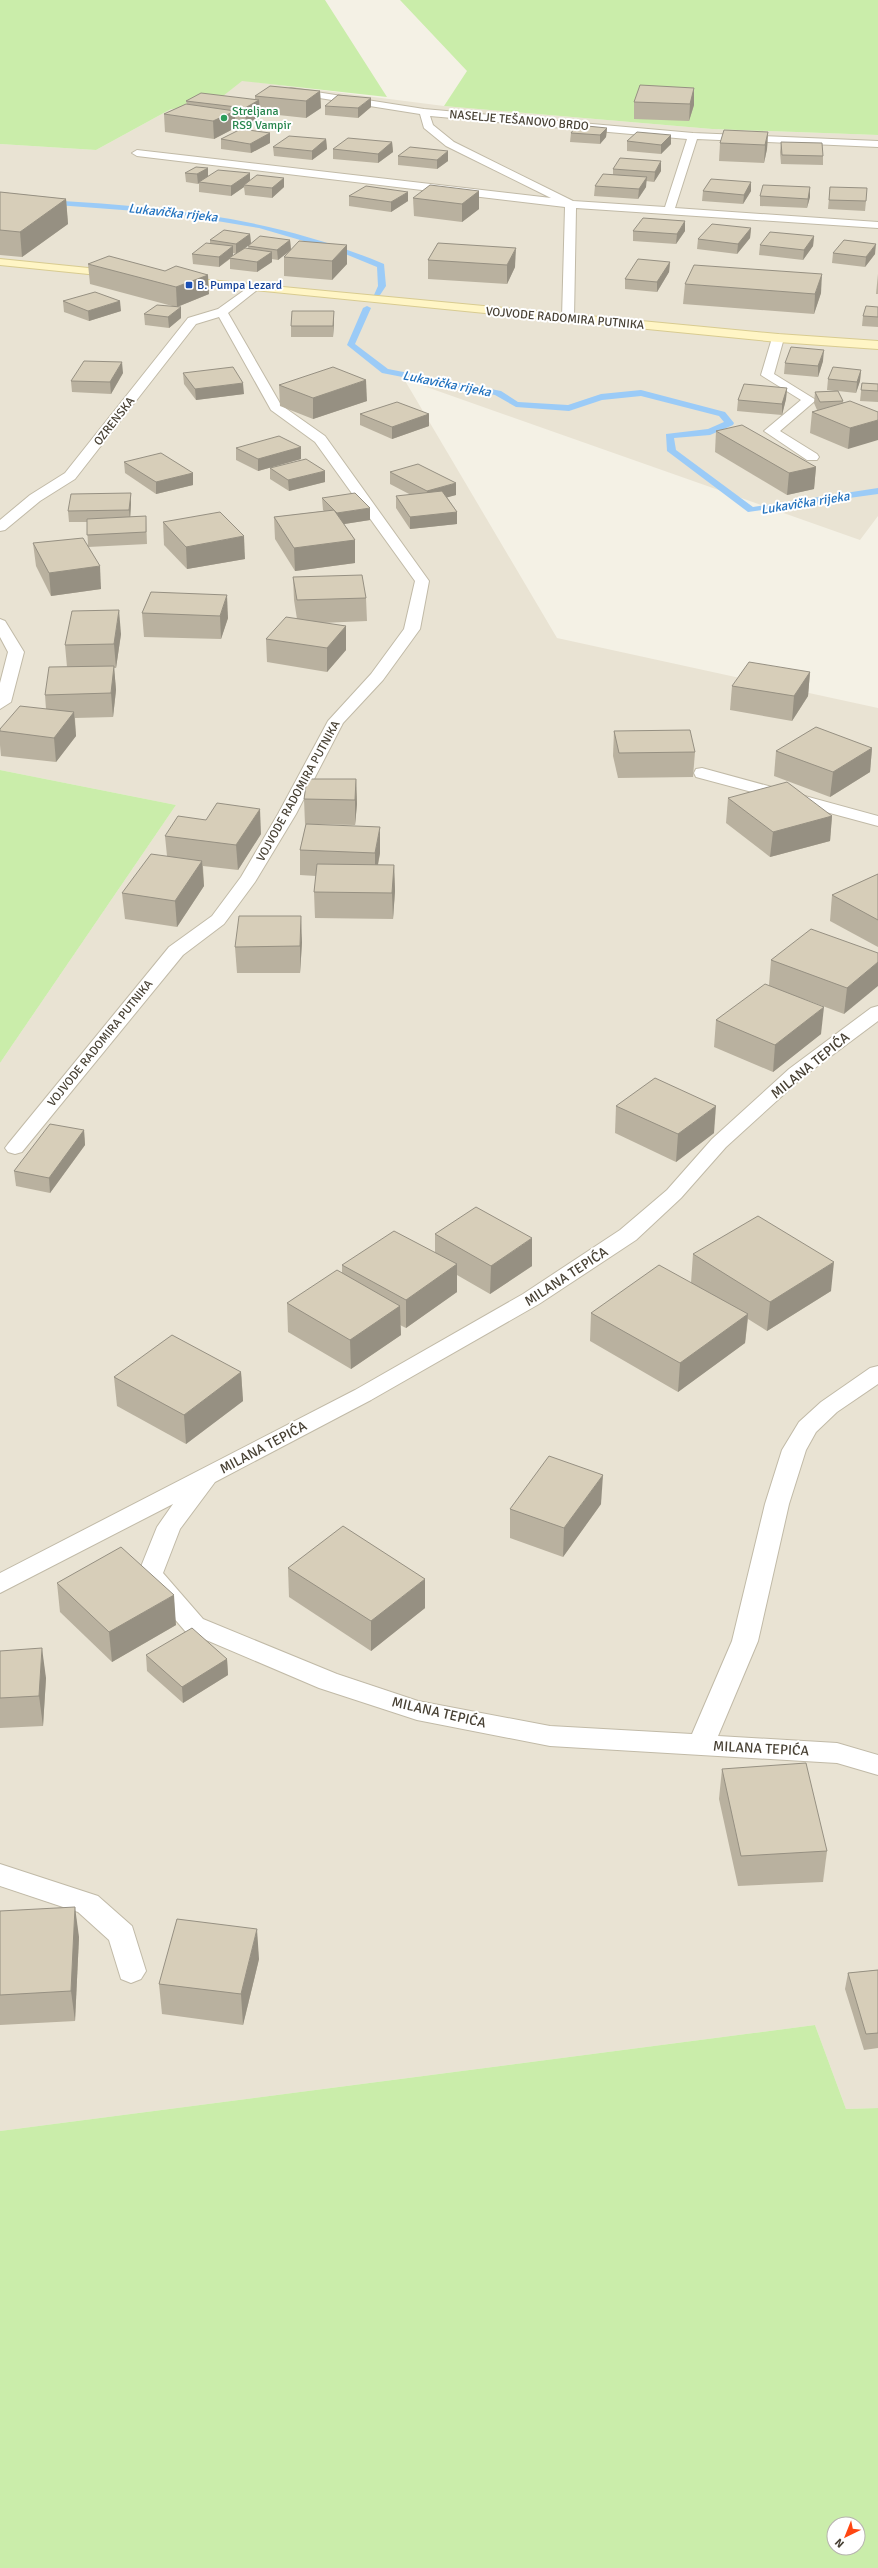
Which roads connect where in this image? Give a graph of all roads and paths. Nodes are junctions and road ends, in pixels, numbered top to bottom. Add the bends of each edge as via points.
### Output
1 (278, 89) edge
2 (424, 112) junction
3 (693, 136) junction
4 (878, 144) edge
5 (137, 153) dead end
6 (571, 204) junction
7 (669, 210) junction
8 (878, 225) edge
9 (0, 262) edge
10 (126, 275) edge
11 (166, 279) edge
12 (253, 288) junction
13 (222, 312) junction
14 (568, 318) junction
15 (778, 338) junction
16 (878, 346) edge
17 (812, 457) dead end
18 (0, 526) edge
19 (0, 624) edge
20 (0, 704) edge
21 (702, 773) dead end
22 (878, 821) edge
23 (878, 1012) edge
24 (15, 1148) dead end
25 (878, 1373) edge
26 (208, 1476) junction
27 (0, 1584) edge
28 (701, 1745) junction
29 (878, 1765) edge
30 (0, 1875) edge
31 (131, 1971) dead end

1 - 2 street, NASELJE TEŠANOVO BRDO
2 - 3 street, NASELJE TEŠANOVO BRDO
2 - 6 street, NASELJE TEŠANOVO BRDO via 428,126 450,144
3 - 4 street, NASELJE TEŠANOVO BRDO
3 - 7 street
5 - 6 street, NASELJE TEŠANOVO BRDO
6 - 7 street, NASELJE TEŠANOVO BRDO
6 - 14 street
7 - 8 street, NASELJE TEŠANOVO BRDO
9 - 10 main road
11 - 12 main road, VOJVODE RADOMIRA PUTNIKA
12 - 13 street
12 - 14 main road, VOJVODE RADOMIRA PUTNIKA
13 - 18 street, OZRENSKA via 192,321 70,476 35,498
13 - 24 street, VOJVODE RADOMIRA PUTNIKA via 276,407 320,439 422,581 412,629 377,677 336,720 249,878 218,920 176,951
14 - 15 main road, VOJVODE RADOMIRA PUTNIKA
15 - 16 main road, VOJVODE RADOMIRA PUTNIKA
15 - 17 street via 767,375 810,400 771,431
19 - 20 street via 16,652 3,702
21 - 22 street
23 - 26 street, MILANA TEPIĆA via 796,1073 719,1143 674,1194 628,1235 531,1299 363,1395
25 - 28 street via 829,1407 807,1427 794,1450 777,1504 745,1641
26 - 27 street, MILANA TEPIĆA
26 - 28 street, MILANA TEPIĆA via 169,1527 150,1574 194,1625 328,1681 417,1710 550,1736
28 - 29 street, MILANA TEPIĆA via 837,1753
30 - 31 street via 88,1904 122,1934

